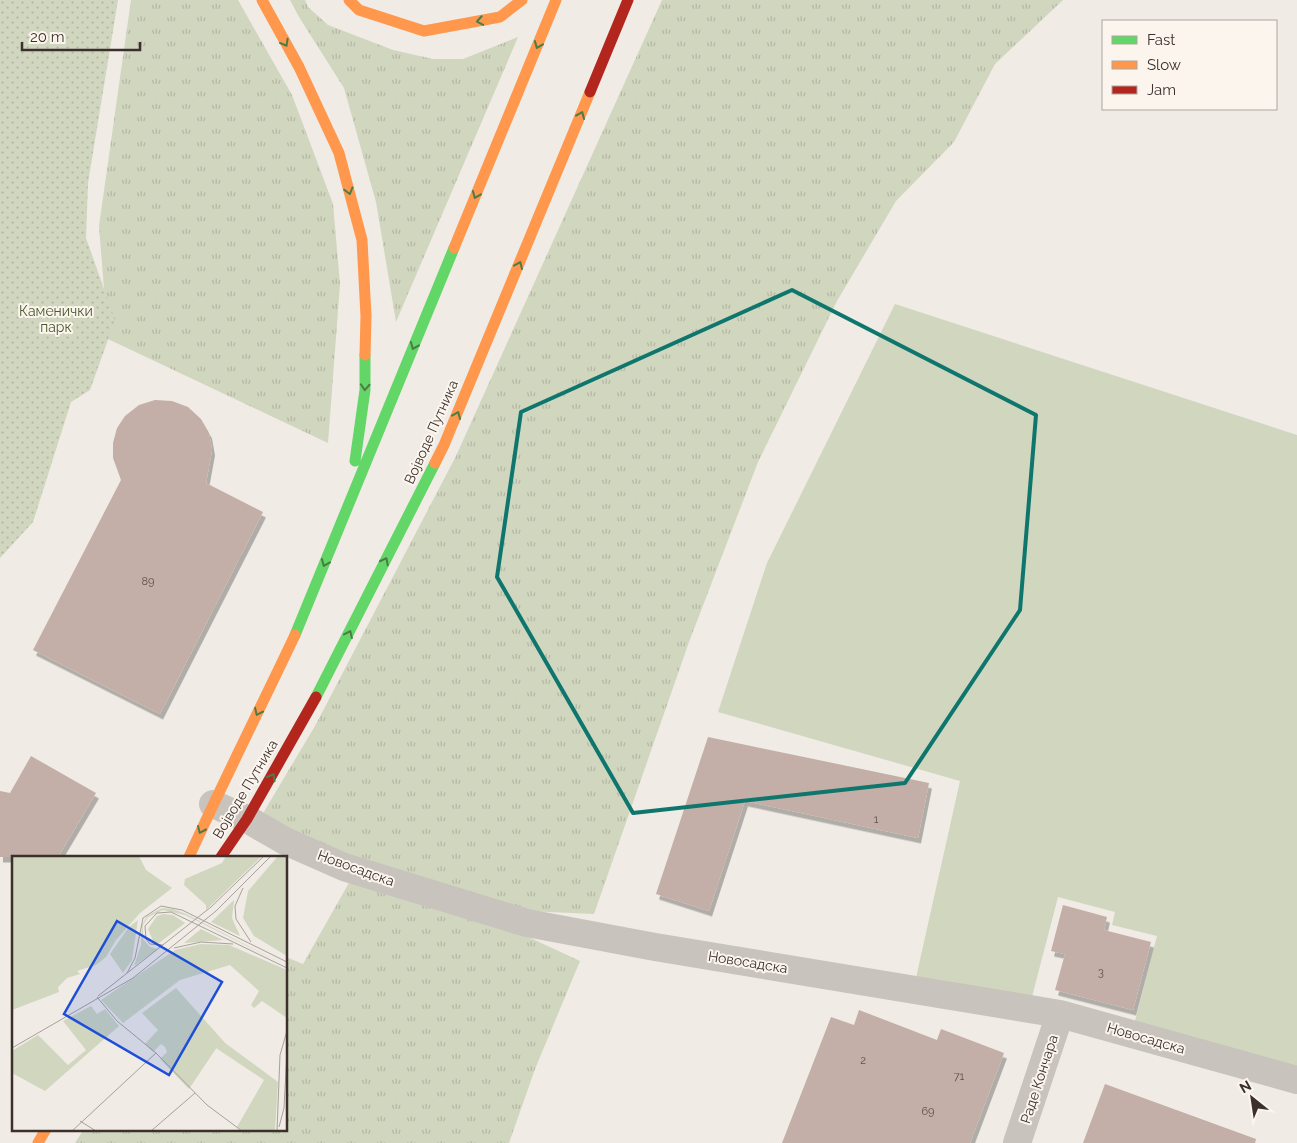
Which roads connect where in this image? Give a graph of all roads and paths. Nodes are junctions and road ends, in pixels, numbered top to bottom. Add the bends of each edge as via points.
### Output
1 (262, 0) edge
2 (349, 0) edge
3 (522, 0) edge
4 (556, 0) edge
5 (628, 0) edge
6 (349, 502) junction
7 (213, 804) junction
8 (247, 820) junction
9 (190, 856) edge
10 (222, 856) edge
11 (1060, 1014) junction
12 (1297, 1080) edge
13 (45, 1130) edge
14 (38, 1143) edge
15 (1017, 1143) edge

1 -> 6 main road via 339,152 362,240 365,390
3 -> 2 main road via 500,17 424,31 359,10
4 -> 6 main road, Војводе Путника
8 -> 5 main road, Војводе Путника via 306,718 444,445
6 -> 7 main road, Војводе Путника via 300,624
7 - 8 street, Новосадска
7 -> 9 main road, Војводе Путника
8 - 10 main road, Војводе Путника
8 - 11 street, Новосадска via 344,867 527,923
11 - 12 street, Новосадска
11 - 15 street, Раде Кончара
13 - 14 main road

